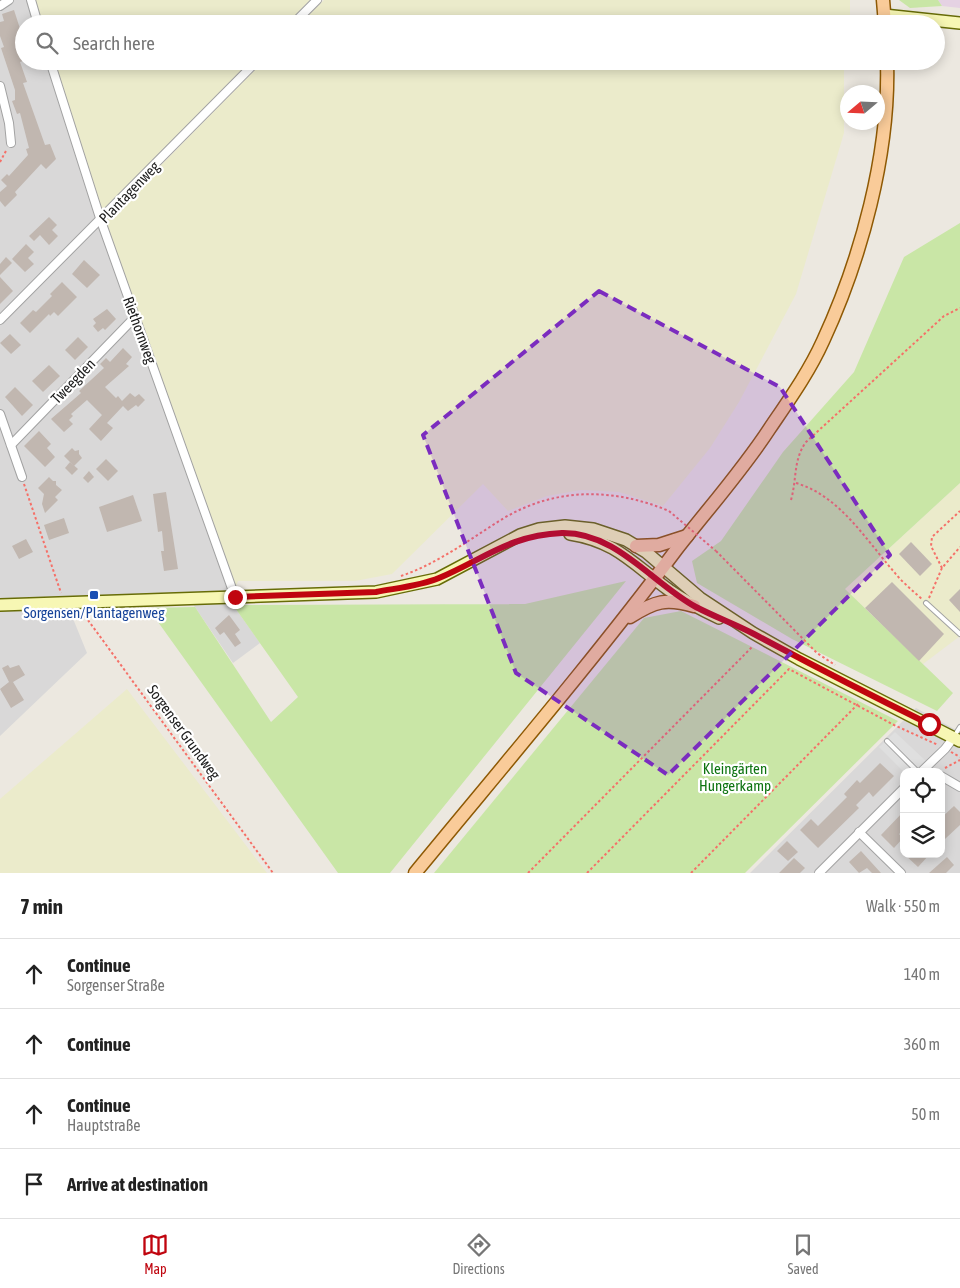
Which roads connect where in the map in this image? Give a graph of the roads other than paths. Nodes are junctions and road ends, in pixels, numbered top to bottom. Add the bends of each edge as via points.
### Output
1 (9, 0) edge
2 (31, 0) edge
3 (316, 0) edge
4 (883, 0) edge
5 (0, 6) edge
6 (35, 15) edge
7 (302, 15) edge
8 (884, 15) edge
9 (945, 22) edge
10 (960, 23) edge
11 (945, 26) edge
12 (53, 70) edge
13 (248, 70) edge
14 (887, 70) edge
15 (0, 86) edge
16 (11, 143) road end
17 (101, 221) junction
18 (135, 317) junction
19 (0, 320) edge
20 (0, 414) edge
21 (11, 445) junction
22 (22, 476) road end
23 (687, 536) junction
24 (636, 546) junction
25 (498, 547) junction
26 (664, 567) junction
27 (655, 579) junction
28 (235, 597) junction
29 (926, 603) road end
30 (0, 605) edge
31 (694, 606) junction
32 (622, 623) junction
33 (960, 634) edge
34 (757, 635) junction
35 (960, 727) edge
36 (957, 739) edge
37 (887, 740) dead end
38 (927, 765) junction
39 (915, 768) edge
40 (924, 768) edge
41 (930, 768) edge
42 (945, 778) edge
43 (960, 787) edge
44 (900, 792) edge
45 (859, 832) junction
46 (415, 873) edge
47 (819, 873) edge
48 (901, 873) edge

1 - 5 street
2 - 6 street
3 - 7 street
4 - 8 main road
9 - 10 main road
10 - 11 main road
12 - 17 street, Riethornweg
13 - 17 street, Plantagenweg
14 - 23 main road via 871,202 858,251 822,342 770,428
15 - 16 street
17 - 18 street, Riethornweg
17 - 19 street, Plantagenweg
18 - 21 street, Tweegden
18 - 28 street, Riethornweg
20 - 21 street
21 - 22 street
23 - 24 main road via 659,545
23 - 26 main road
24 - 25 main road via 593,529 565,526 526,533
24 - 26 main road
25 - 27 main road via 540,534 591,537 615,548
25 - 28 main road via 437,579 416,585 376,592
26 - 27 main road
26 - 34 main road via 700,598
27 - 31 main road
27 - 32 main road
28 - 30 main road
29 - 33 lane
31 - 32 main road via 674,601 659,602 645,607
31 - 34 main road
32 - 46 main road
34 - 36 main road
35 - 36 lane
36 - 38 street
37 - 39 lane
38 - 40 street
38 - 41 street
42 - 43 street
44 - 45 street
45 - 47 street
45 - 48 street

